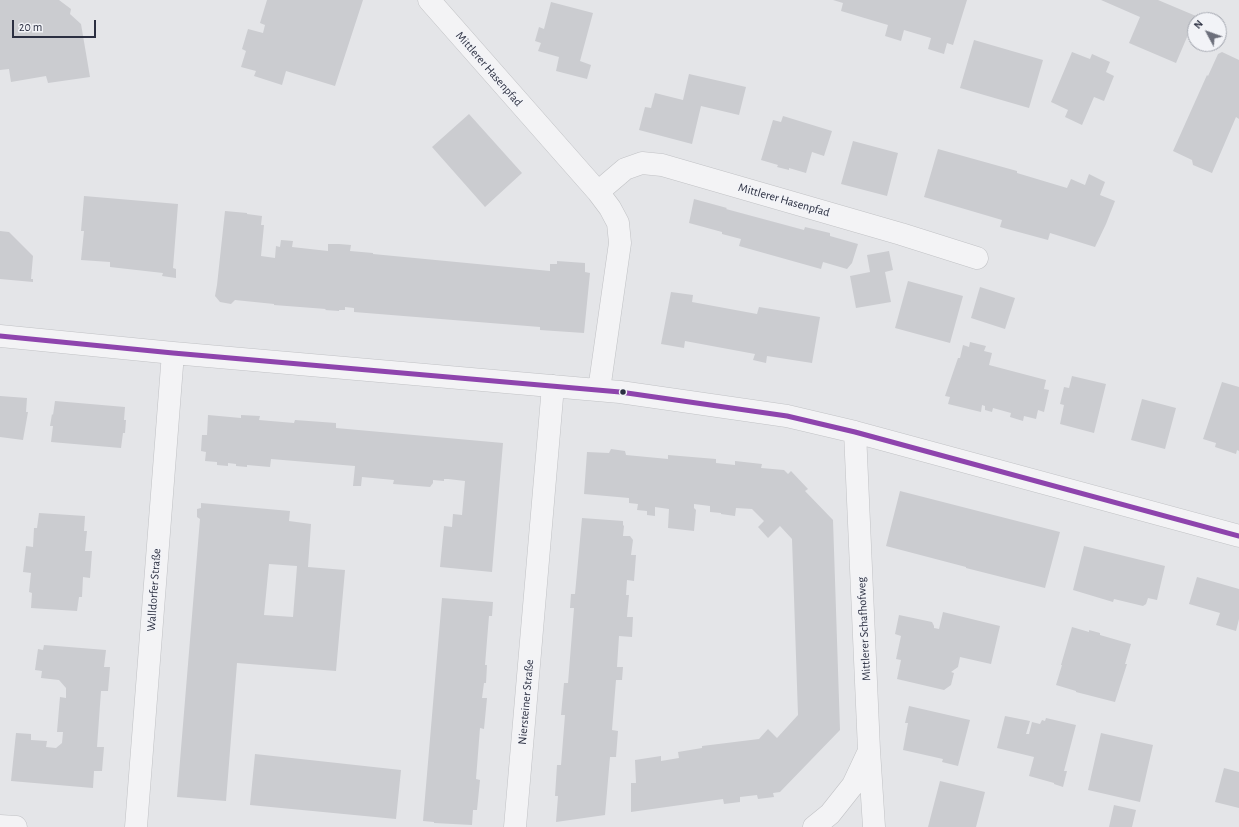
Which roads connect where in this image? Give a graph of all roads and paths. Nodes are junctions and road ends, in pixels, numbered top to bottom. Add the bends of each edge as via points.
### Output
1 (429, 0) edge
2 (598, 192) junction
3 (977, 258) dead end
4 (0, 336) edge
5 (173, 353) junction
6 (553, 386) junction
7 (599, 390) junction
8 (855, 432) junction
9 (1239, 536) edge
10 (869, 750) junction
11 (0, 826) edge
12 (16, 827) edge
13 (136, 827) edge
14 (515, 827) edge
15 (814, 827) edge
16 (874, 827) edge

1 - 2 street, Mittlerer Hasenpfad
2 - 3 street, Mittlerer Hasenpfad via 625,168 642,163 662,164
2 - 7 street, Mittlerer Hasenpfad via 618,223 620,243
4 - 5 street
5 - 6 street
5 - 13 street, Walldorfer Straße
6 - 7 street
6 - 14 street, Niersteiner Straße
7 - 8 street via 787,416
8 - 9 street
8 - 10 street, Mittlerer Schafhofweg
10 - 15 street via 852,785 830,814
10 - 16 street, Mittlerer Schafhofweg
11 - 12 street

